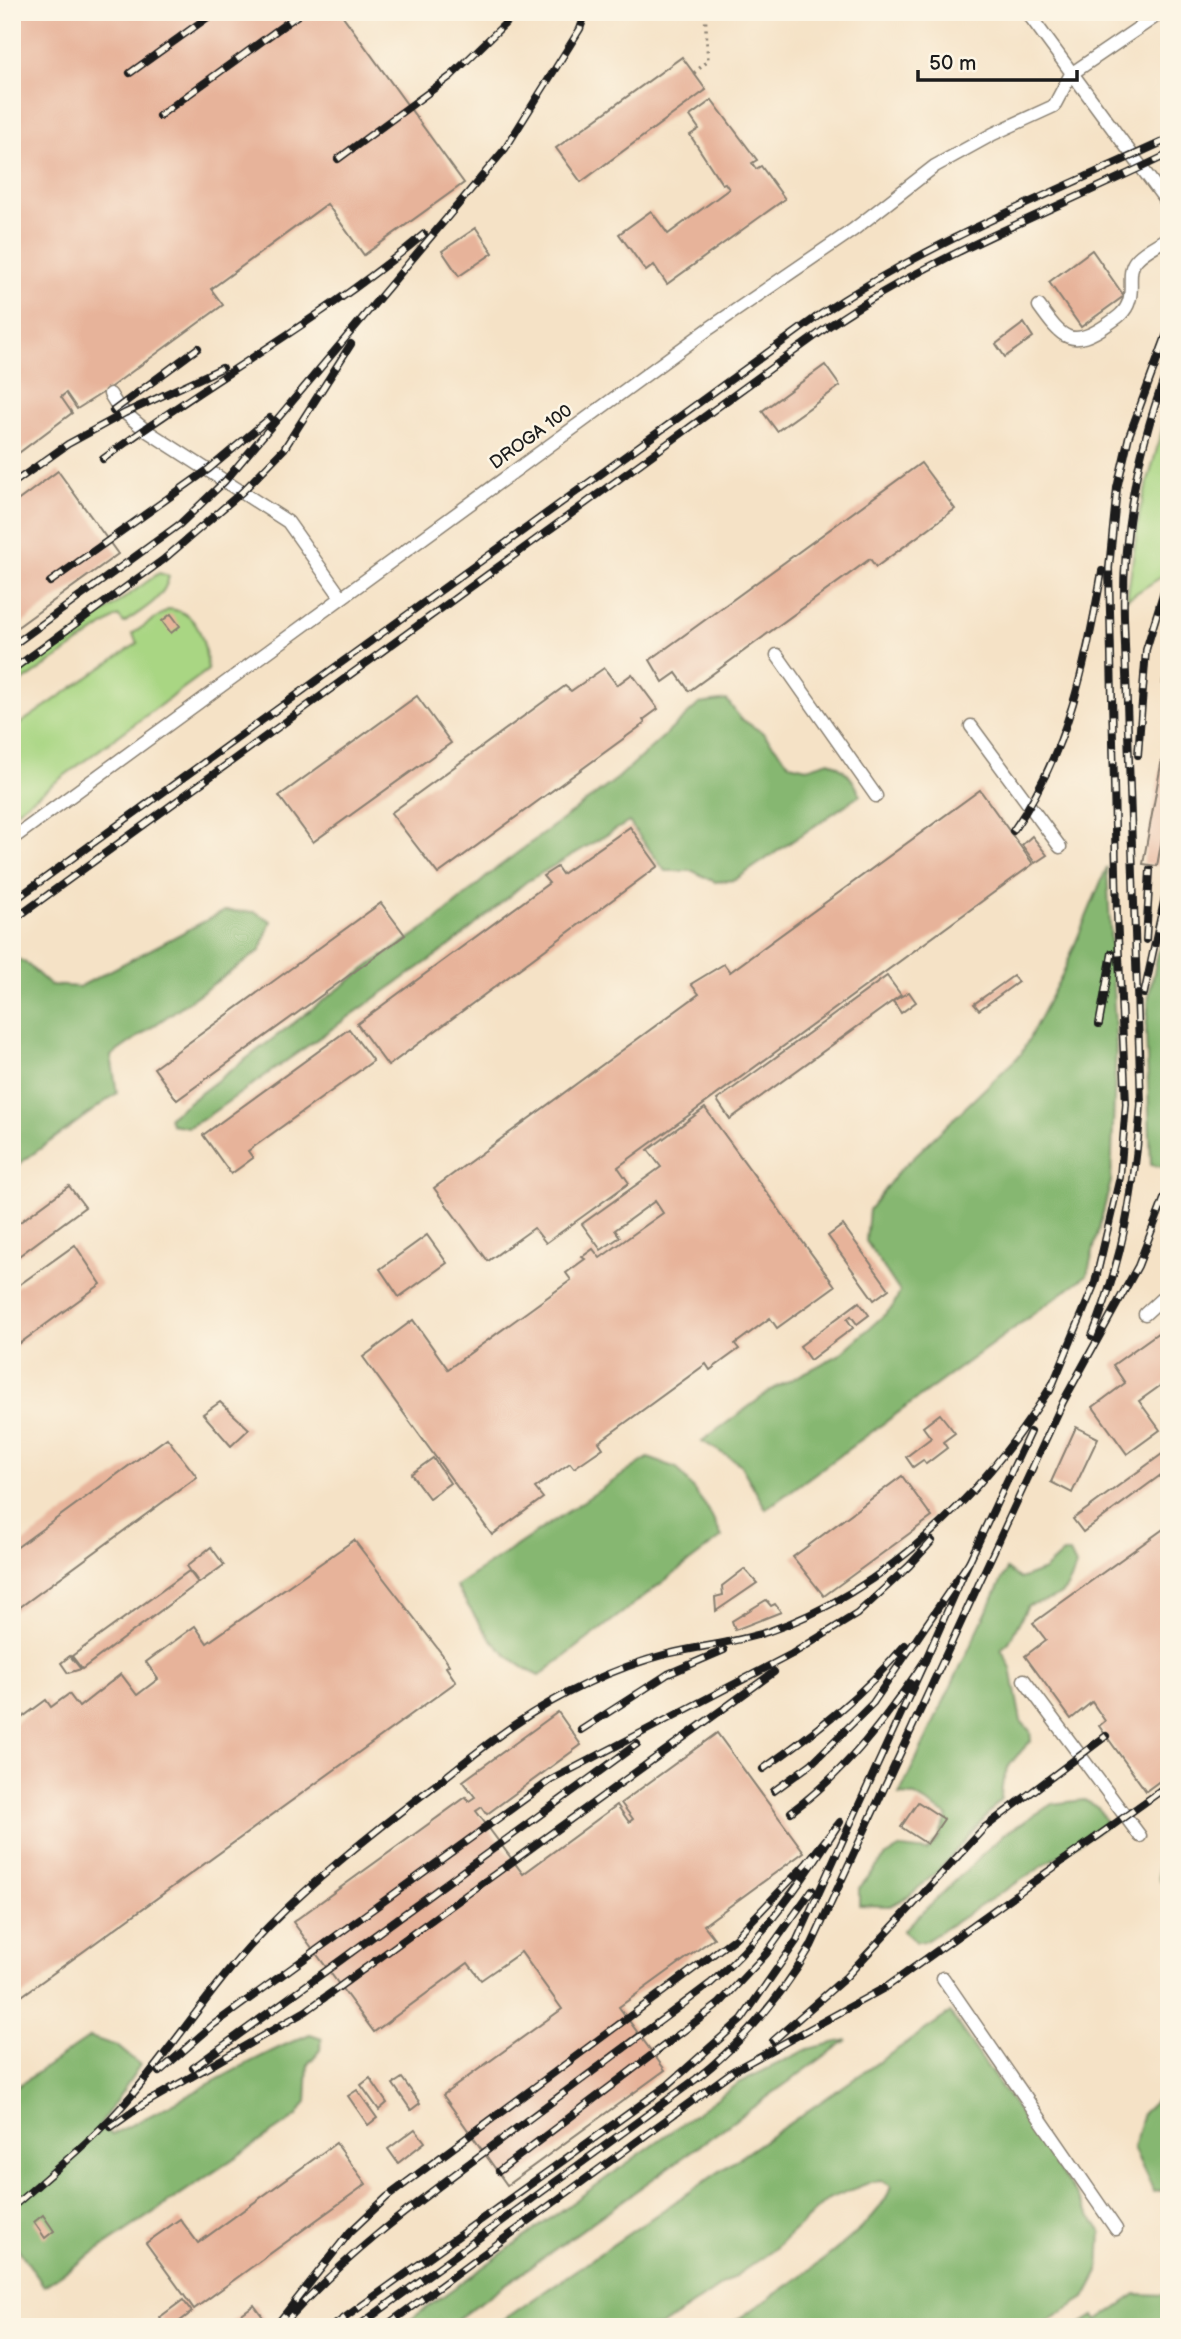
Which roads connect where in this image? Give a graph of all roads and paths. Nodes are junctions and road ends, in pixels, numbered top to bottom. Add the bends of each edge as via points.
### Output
1 (705, 12) edge
2 (1027, 12) edge
3 (1161, 12) edge
4 (694, 73) dead end
5 (1071, 74) junction
6 (1169, 205) edge
7 (1169, 237) edge
8 (1039, 306) dead end
9 (110, 394) dead end
10 (341, 597) junction
11 (777, 655) dead end
12 (1169, 681) edge
13 (1169, 713) edge
14 (971, 726) dead end
15 (876, 796) dead end
16 (12, 839) edge
17 (1060, 847) dead end
18 (1169, 1292) edge
19 (1145, 1314) dead end
20 (1024, 1680) dead end
21 (1140, 1836) dead end
22 (943, 1978) dead end
23 (1116, 2229) dead end

1 - 4 path via 708,61
2 - 5 lane
3 - 5 lane
5 - 6 lane
5 - 10 lane, DROGA 100 via 1054,106 935,166
7 - 8 lane via 1136,259 1123,313 1094,334 1074,340 1066,337
9 - 10 lane via 144,429 288,522
10 - 16 lane, DROGA 100
11 - 15 lane
12 - 13 lane
14 - 17 lane
18 - 19 lane
20 - 21 lane
22 - 23 lane

